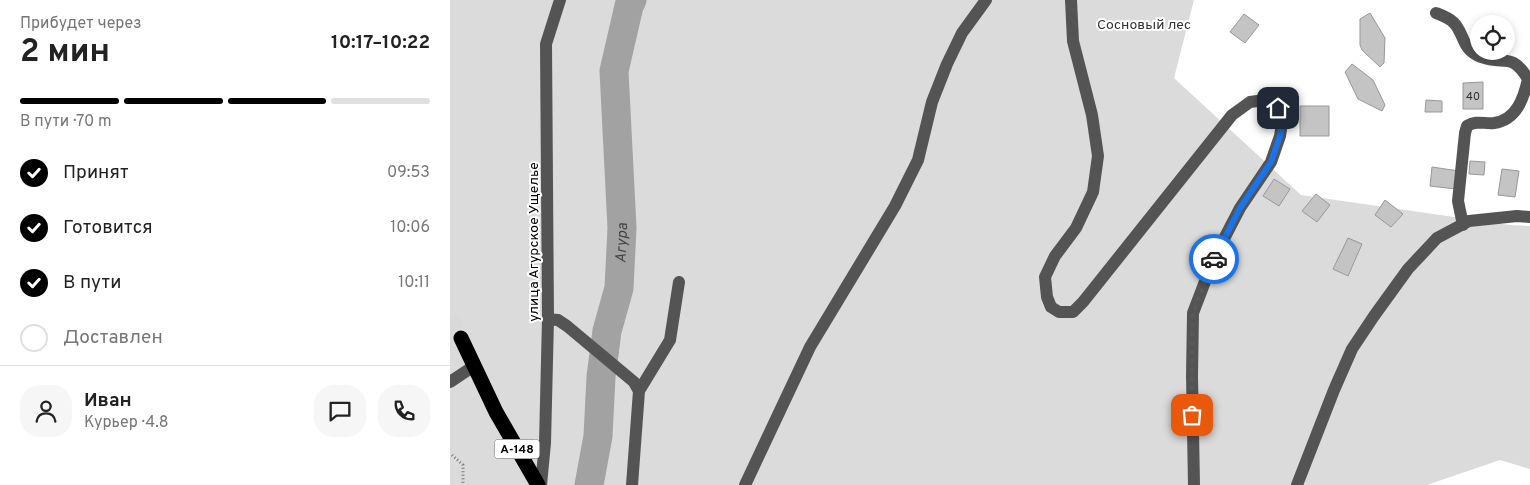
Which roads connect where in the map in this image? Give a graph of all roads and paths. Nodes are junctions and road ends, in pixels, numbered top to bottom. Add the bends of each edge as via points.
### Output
1 (560, 0) edge
2 (986, 0) edge
3 (1071, 0) edge
4 (1436, 12) dead end
5 (1530, 217) edge
6 (1463, 225) junction
7 (678, 282) dead end
8 (548, 319) junction
9 (461, 338) tunnel mouth
10 (474, 366) junction
11 (450, 382) edge
12 (636, 387) junction
13 (452, 455) dead end
14 (463, 485) edge
15 (539, 485) edge
16 (632, 485) edge
17 (745, 485) edge
18 (1194, 485) edge
19 (1297, 485) edge

1 - 8 street, улица Агурское Ущелье via 546,44
2 - 17 street via 962,33 947,64 932,102 918,160 895,206 810,347
3 - 18 street via 1073,41 1092,115 1098,156 1093,192 1076,228 1055,256 1045,277 1047,297 1059,312 1073,312 1083,302 1232,115 1250,102 1265,100 1278,108 1282,123 1271,162 1240,208 1214,258 1193,313
4 - 6 street via 1453,22 1465,46 1481,57 1520,66 1528,79 1523,100 1508,119 1495,123 1474,122 1467,126 1458,201
5 - 6 street via 1469,221
6 - 19 street via 1437,238 1408,269 1352,350
7 - 12 street via 670,340
8 - 12 street via 558,320
8 - 15 street, улица Агурское Ущелье via 545,443
9 - 10 highway, А-148
10 - 11 street
10 - 15 highway, А-148 via 496,412
12 - 16 street
13 - 14 path via 463,465

